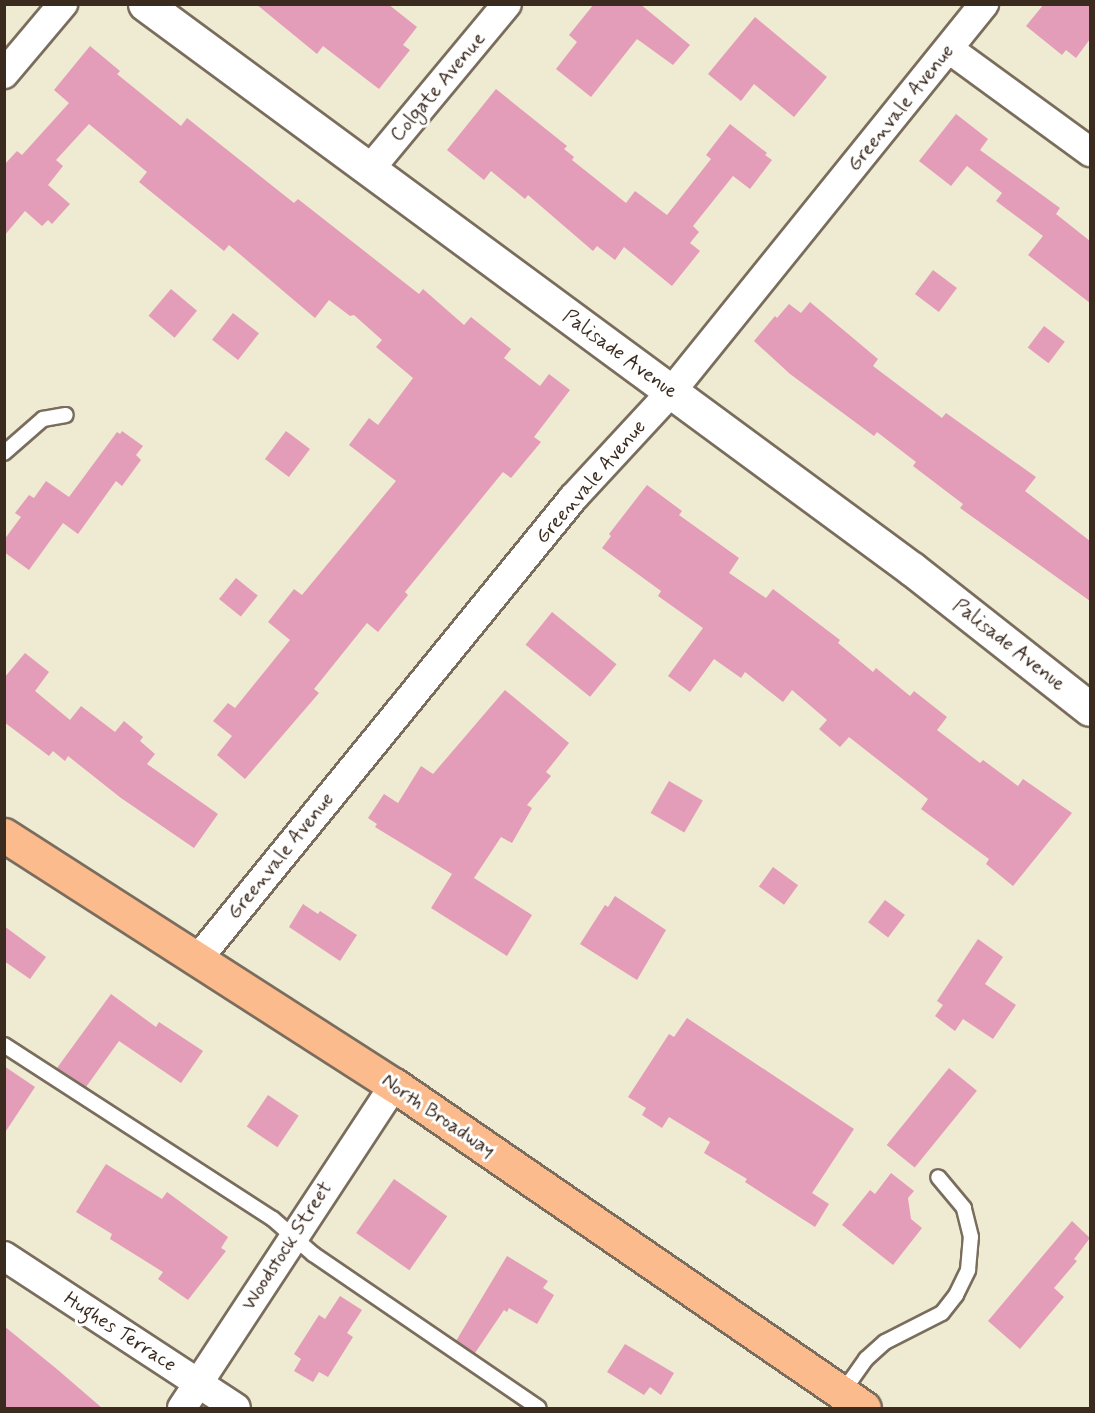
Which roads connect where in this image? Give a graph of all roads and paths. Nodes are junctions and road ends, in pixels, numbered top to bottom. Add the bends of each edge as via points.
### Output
1 (63, 4) edge
2 (146, 4) edge
3 (507, 4) edge
4 (984, 4) edge
5 (949, 50) junction
6 (4, 74) edge
7 (1090, 152) edge
8 (370, 169) junction
9 (671, 392) junction
10 (66, 415) dead end
11 (4, 453) edge
12 (1090, 707) edge
13 (4, 835) edge
14 (197, 960) junction
15 (4, 1045) edge
16 (394, 1086) junction
17 (938, 1177) dead end
18 (293, 1236) junction
19 (4, 1256) edge
20 (198, 1384) junction
21 (853, 1401) edge
22 (182, 1408) edge
23 (236, 1408) edge
24 (540, 1408) edge

1 - 6 street
2 - 8 street, Palisade Avenue
3 - 8 street, Colgate Avenue
4 - 5 street, Greenvale Avenue
5 - 7 street
5 - 9 street, Greenvale Avenue
8 - 9 street, Palisade Avenue
9 - 12 street, Palisade Avenue via 912,569
9 - 14 street, Greenvale Avenue via 573,498
10 - 11 lane via 43,419
13 - 14 main road, North Broadway
14 - 16 main road, North Broadway
15 - 18 lane via 273,1219
16 - 18 street, Woodstock Street
16 - 21 main road, North Broadway
17 - 21 lane via 964,1208 971,1237 968,1270 942,1313 885,1342 866,1359
18 - 20 street, Woodstock Street
18 - 24 lane via 313,1254
19 - 20 street, Hughes Terrace
20 - 22 street, Woodstock Street
20 - 23 street, Hughes Terrace

